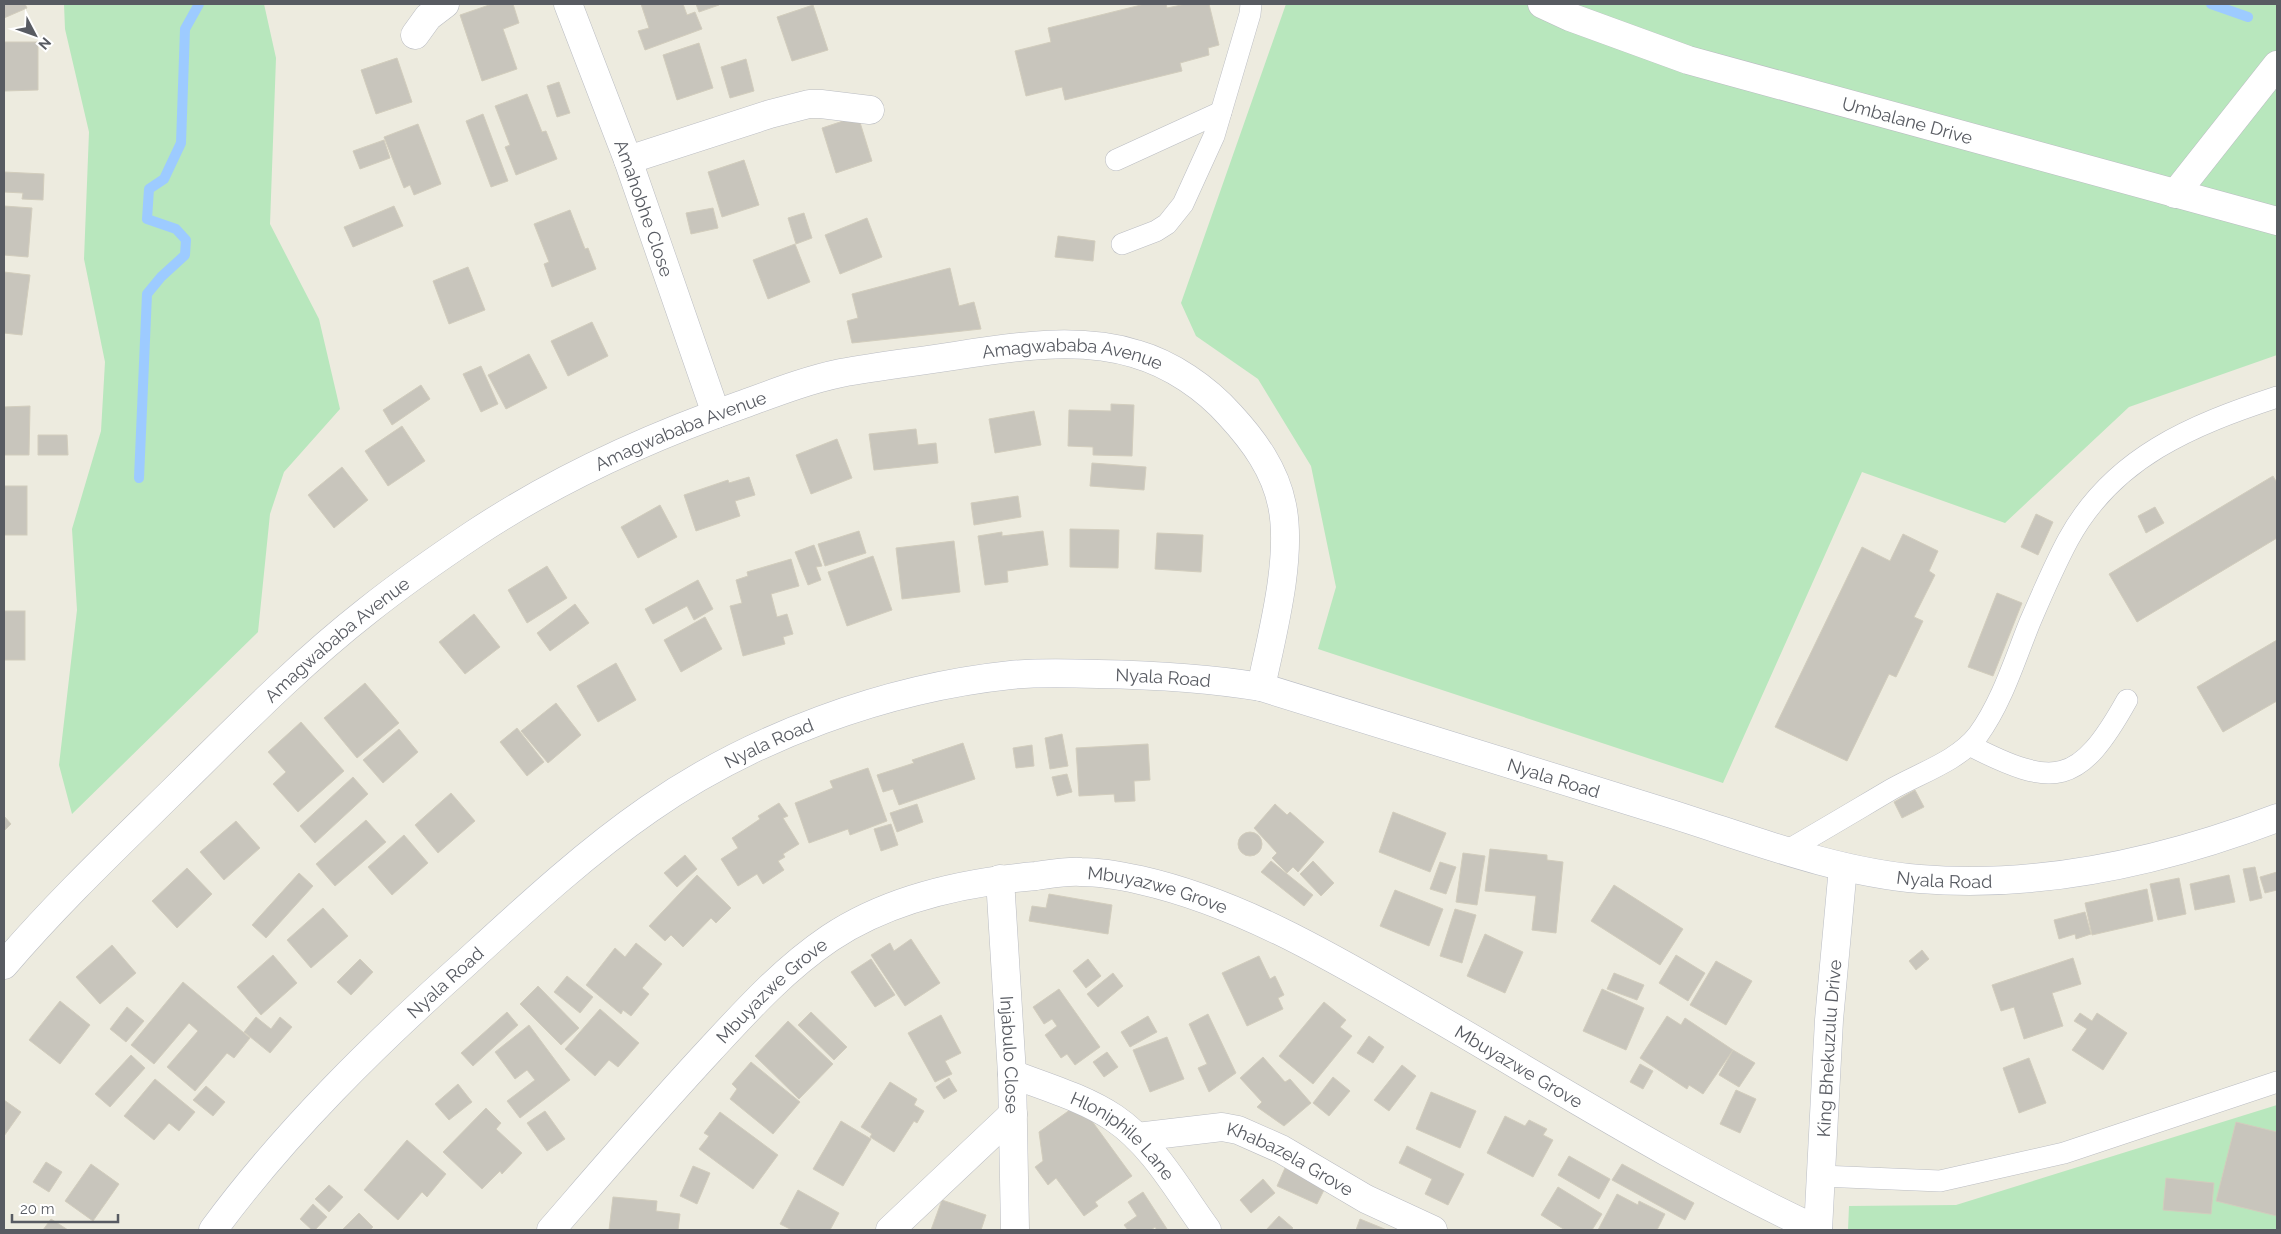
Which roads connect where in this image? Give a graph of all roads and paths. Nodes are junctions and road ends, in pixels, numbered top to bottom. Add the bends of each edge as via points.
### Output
1 (444, 4) edge
2 (568, 4) edge
3 (1251, 4) edge
4 (1542, 4) edge
5 (415, 35) dead end
6 (2277, 65) edge
7 (870, 110) dead end
8 (1221, 112) junction
9 (628, 160) junction
10 (1116, 160) dead end
11 (2175, 194) junction
12 (2277, 221) edge
13 (1122, 244) dead end
14 (2277, 397) edge
15 (716, 414) junction
16 (1261, 687) junction
17 (2127, 700) dead end
18 (1969, 745) junction
19 (2277, 818) edge
20 (1788, 850) junction
21 (1843, 866) junction
22 (1000, 879) junction
23 (4, 966) edge
24 (1012, 1074) junction
25 (2277, 1082) edge
26 (1013, 1114) junction
27 (1137, 1137) junction
28 (1821, 1176) junction
29 (213, 1230) edge
30 (551, 1230) edge
31 (890, 1230) edge
32 (1015, 1230) edge
33 (1207, 1230) edge
34 (1433, 1230) edge
35 (1818, 1230) edge

1 - 5 street via 428,17
2 - 9 street, Amahobhe Close
3 - 8 lane
4 - 11 street, Umbalane Drive via 1688,60
6 - 11 street
7 - 9 street via 809,104
8 - 10 lane
8 - 13 lane via 1214,136 1178,211 1156,231
9 - 15 street, Amahobhe Close
11 - 12 street, Umbalane Drive
14 - 18 lane via 2197,426 2169,440 2109,484 2069,538 1993,710
15 - 16 street, Amagwababa Avenue via 800,384 840,374 1006,348 1083,344 1129,352 1158,362 1187,378 1220,404 1247,434 1269,466 1282,505 1281,584
15 - 23 street, Amagwababa Avenue via 633,446 566,480 475,534 367,611 274,691 42,920
16 - 20 street, Nyala Road
16 - 29 street, Nyala Road via 1222,680 1149,675 1012,674 946,685 862,706 803,728 720,766 652,806 598,846 437,989 326,1096
17 - 18 lane via 2097,747 2084,760 2059,774 2033,772 2014,766
18 - 20 lane
19 - 21 street, Nyala Road via 2161,856 2071,874 2011,880 1920,879
20 - 21 street, Nyala Road
21 - 28 street, King Bhekuzulu Drive via 1829,1020
22 - 24 street, Injabulo Close
22 - 30 street, Mbuyazwe Grove via 972,883 916,899 870,917 834,935 800,959 674,1088
22 - 35 street, Mbuyazwe Grove via 1081,872 1138,880 1193,894 1251,918 1372,980 1760,1204
24 - 26 street, Injabulo Close
24 - 27 street, Hloniphile Lane via 1090,1105 1114,1118
25 - 28 lane via 2064,1153 1940,1181
26 - 31 street
26 - 32 street, Injabulo Close
27 - 33 street, Hloniphile Lane
27 - 34 street, Khabazela Grove via 1222,1127 1238,1130 1281,1148 1366,1199
28 - 35 street, King Bhekuzulu Drive

